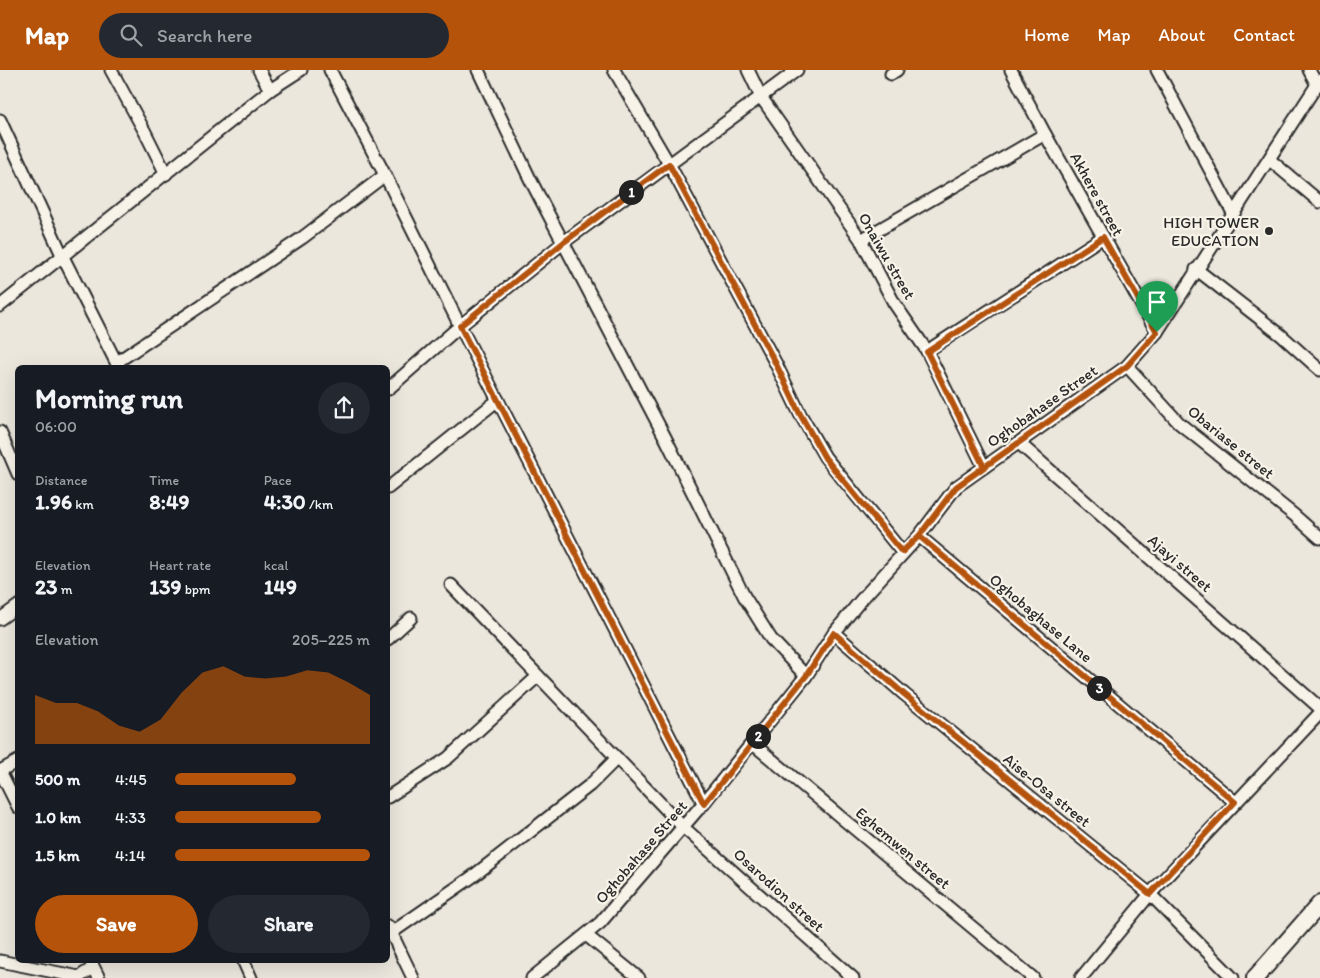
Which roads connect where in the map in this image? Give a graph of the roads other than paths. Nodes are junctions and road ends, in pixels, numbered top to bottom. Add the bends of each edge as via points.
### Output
1 (111, 70) edge
2 (259, 70) edge
3 (301, 70) edge
4 (330, 70) edge
5 (478, 70) edge
6 (614, 70) edge
7 (748, 70) edge
8 (797, 70) edge
9 (1011, 70) edge
10 (1158, 70) edge
11 (1309, 70) edge
12 (1318, 82) edge
13 (270, 90) junction
14 (761, 97) junction
15 (0, 120) edge
16 (1045, 134) junction
17 (1270, 160) junction
18 (669, 164) junction
19 (166, 174) junction
20 (385, 175) junction
21 (1320, 202) edge
22 (1233, 213) junction
23 (1103, 237) junction
24 (862, 240) junction
25 (564, 242) junction
26 (63, 257) junction
27 (1196, 269) junction
28 (0, 306) edge
29 (460, 326) junction
30 (1157, 332) junction
31 (927, 352) junction
32 (118, 365) edge
33 (1127, 366) junction
34 (1320, 370) edge
35 (390, 386) edge
36 (498, 400) junction
37 (0, 432) edge
38 (1019, 443) junction
39 (15, 467) edge
40 (984, 467) junction
41 (390, 486) edge
42 (919, 536) junction
43 (1320, 538) edge
44 (902, 552) junction
45 (451, 585) dead end
46 (15, 608) edge
47 (411, 618) dead end
48 (0, 619) edge
49 (834, 633) junction
50 (390, 637) edge
51 (538, 676) junction
52 (806, 676) junction
53 (1320, 708) edge
54 (1320, 712) edge
55 (752, 743) junction
56 (617, 758) junction
57 (9, 763) edge
58 (0, 771) edge
59 (390, 797) edge
60 (15, 801) edge
61 (1235, 802) junction
62 (704, 804) junction
63 (683, 827) junction
64 (1150, 894) junction
65 (1320, 904) edge
66 (390, 928) edge
67 (390, 931) edge
68 (586, 935) junction
69 (0, 961) edge
70 (244, 963) edge
71 (94, 969) edge
72 (251, 978) edge
73 (413, 978) edge
74 (532, 978) edge
75 (639, 978) edge
76 (853, 978) edge
77 (1033, 978) edge
78 (1082, 978) edge
79 (1233, 978) edge
80 (1255, 978) edge

1 - 19 street
2 - 13 street
3 - 13 street
4 - 20 street
5 - 25 street
6 - 18 street
7 - 14 street, Onaiwu street
8 - 14 street
9 - 16 street, Akhere street
10 - 22 street
11 - 12 street
12 - 17 street, Oghobahase Street
13 - 19 street
14 - 18 street
14 - 24 street, Onaiwu street
15 - 26 street
16 - 23 street, Akhere street
16 - 24 street
17 - 21 street
17 - 22 street, Oghobahase Street
18 - 25 street
18 - 44 street via 825,458
19 - 26 street
20 - 29 street
20 - 32 street via 302,238
22 - 27 street, Oghobahase Street
23 - 30 street, Akhere street
23 - 31 street
24 - 31 street, Onaiwu street via 894,303
25 - 29 street
25 - 52 street via 744,596 771,639
26 - 28 street
26 - 32 street
27 - 30 street, Oghobahase Street
27 - 34 street via 1281,335
29 - 35 street
29 - 36 street
30 - 33 street, Oghobahase Street
31 - 40 street, Onaiwu street
33 - 38 street, Oghobahase Street
33 - 43 street, Obariase street via 1179,423
36 - 41 street
36 - 62 street
37 - 39 street
38 - 40 street, Oghobahase Street
38 - 53 street, Ajayi street
40 - 42 street, Oghobahase Street via 956,487
42 - 44 street, Oghobahase Street
42 - 61 street, Oghobaghase Lane
44 - 49 street, Oghobahase Street
45 - 51 street, Osarodion street
46 - 48 street
47 - 50 street
49 - 52 street, Oghobahase Street
49 - 64 street, Aise-Osa street
51 - 56 street, Osarodion street
51 - 59 street via 448,758
52 - 55 street, Oghobahase Street
54 - 61 street
55 - 62 street, Oghobahase Street
55 - 77 street, Eghemwen street
56 - 63 street, Osarodion street
56 - 66 street via 590,785 472,877
57 - 58 street
58 - 60 street
61 - 64 street
62 - 63 street, Oghobahase Street
63 - 68 street, Oghobahase Street
63 - 76 street, Osarodion street
64 - 78 street
64 - 79 street, Aise-Osa street
65 - 80 street
67 - 73 street
68 - 74 street, Oghobahase Street
68 - 75 street
69 - 71 street via 80,977
70 - 72 street

